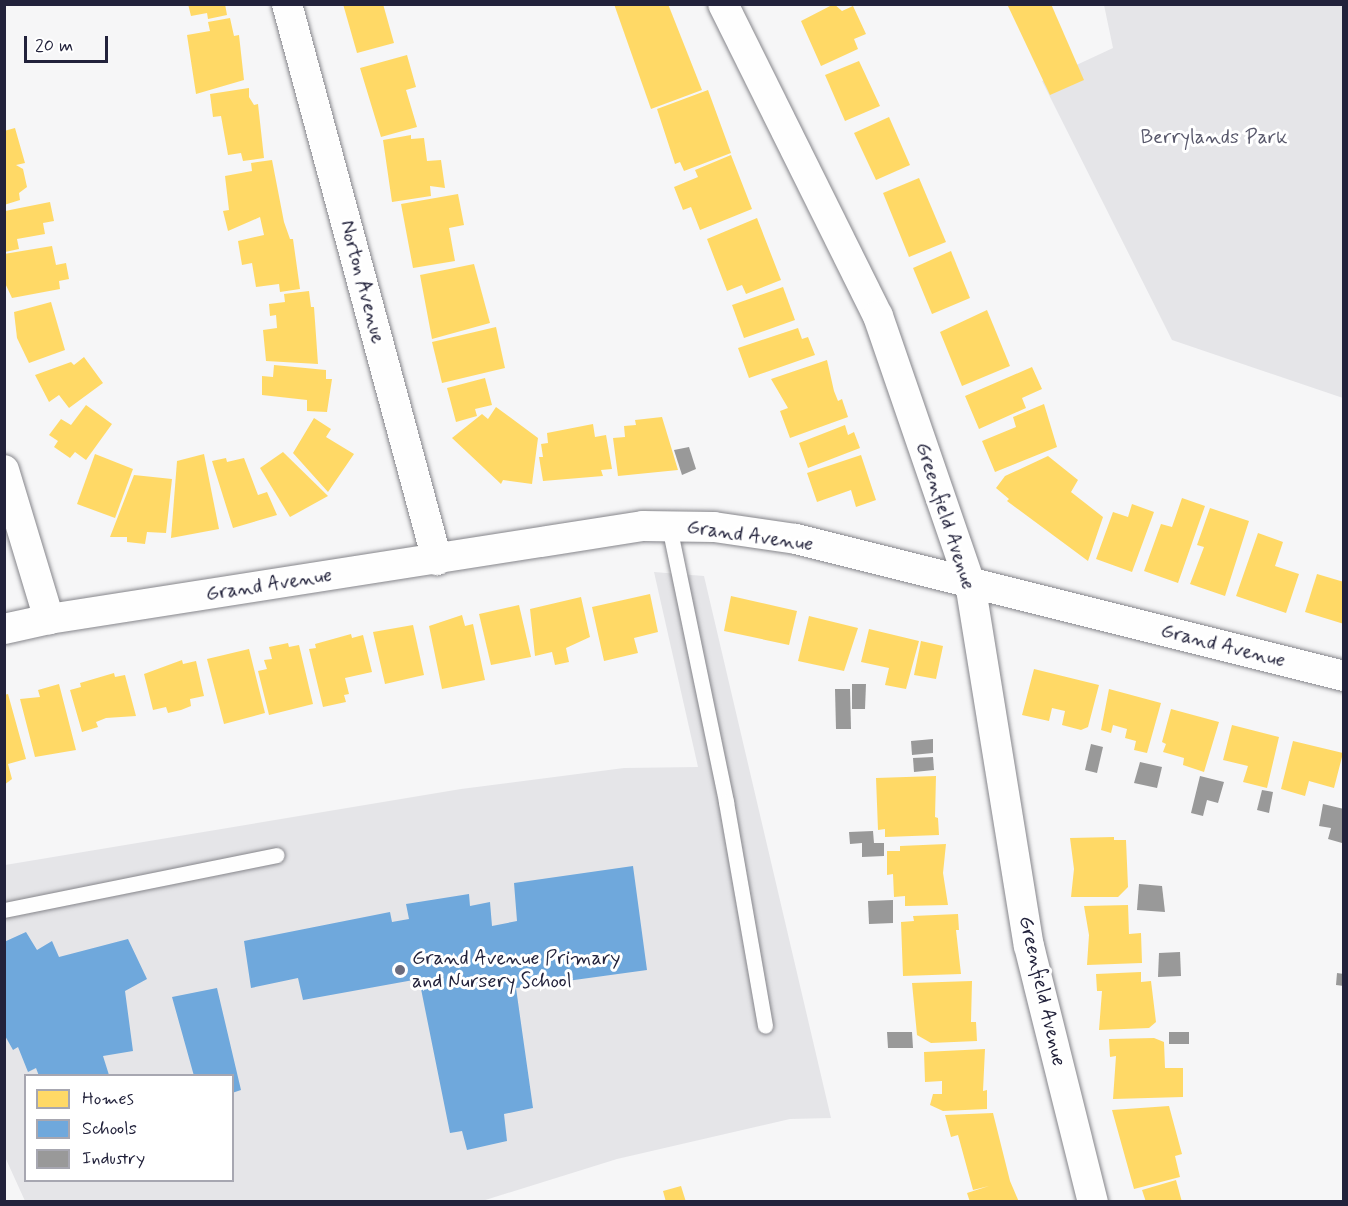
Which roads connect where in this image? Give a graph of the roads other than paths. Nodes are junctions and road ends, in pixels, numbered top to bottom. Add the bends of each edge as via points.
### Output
1 (287, 4) edge
2 (723, 4) edge
3 (4, 470) edge
4 (669, 526) junction
5 (437, 560) junction
6 (970, 583) junction
7 (49, 619) junction
8 (4, 629) edge
9 (1344, 676) edge
10 (277, 855) dead end
11 (4, 910) edge
12 (765, 1026) dead end
13 (1093, 1202) edge

1 - 5 street, Norton Avenue
2 - 6 street, Greenfield Avenue via 878,316
3 - 7 street
4 - 5 street, Grand Avenue via 643,526
4 - 6 street, Grand Avenue via 714,527 796,539
4 - 12 lane via 726,802
5 - 7 street, Grand Avenue
6 - 9 street, Grand Avenue
6 - 13 street, Greenfield Avenue via 1029,946
7 - 8 street, Grand Avenue
10 - 11 lane

